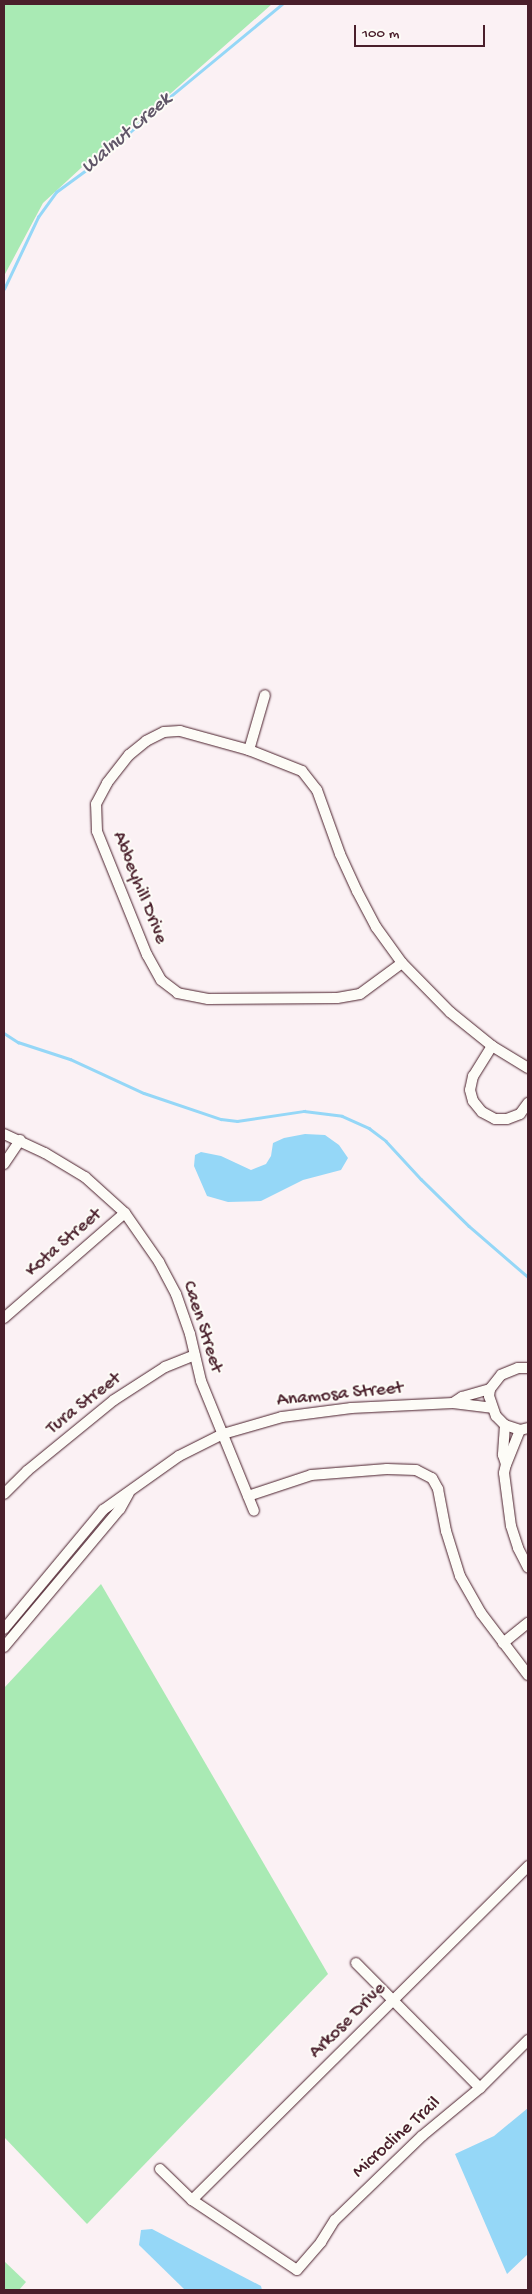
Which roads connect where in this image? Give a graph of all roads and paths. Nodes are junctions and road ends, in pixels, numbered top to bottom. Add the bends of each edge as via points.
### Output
1 (265, 695) dead end
2 (249, 750) junction
3 (402, 963) junction
4 (492, 1046) junction
5 (528, 1068) edge
6 (528, 1103) edge
7 (4, 1134) edge
8 (20, 1140) junction
9 (4, 1164) edge
10 (125, 1213) junction
11 (4, 1318) edge
12 (195, 1355) junction
13 (527, 1366) edge
14 (490, 1389) junction
15 (453, 1403) junction
16 (492, 1408) junction
17 (504, 1425) junction
18 (524, 1429) edge
19 (223, 1434) junction
20 (506, 1464) junction
21 (130, 1493) junction
22 (4, 1494) edge
23 (248, 1496) junction
24 (254, 1511) dead end
25 (528, 1568) edge
26 (528, 1623) edge
27 (4, 1629) edge
28 (503, 1643) junction
29 (4, 1647) edge
30 (528, 1675) edge
31 (528, 1866) edge
32 (356, 1962) dead end
33 (393, 2000) junction
34 (528, 2040) edge
35 (480, 2088) junction
36 (160, 2169) dead end
37 (192, 2200) junction

1 - 2 street
2 - 3 street, Abbeyhill Drive via 302,771 317,790 357,891 376,927
2 - 3 street, Abbeyhill Drive via 180,731 164,732 129,755 107,783 96,804 96,831 146,954 161,980 178,993 208,999 337,998 360,994
3 - 4 street, Abbeyhill Drive via 450,1012
4 - 5 street, Abbeyhill Drive
4 - 6 street via 474,1076 470,1090 473,1101 494,1119 508,1119 520,1114
7 - 8 street, Caen Street
8 - 9 street
8 - 10 street, Caen Street via 85,1177
10 - 11 street, Kota Street
10 - 12 street, Caen Street via 159,1262 176,1294
12 - 19 street, Caen Street
12 - 22 street, Tura Street via 165,1367 114,1400 27,1471
13 - 14 street via 501,1375
14 - 15 street, Anamosa Street
14 - 16 street
15 - 16 street, Anamosa Street
15 - 19 street, Anamosa Street via 316,1412 282,1417
16 - 17 street
17 - 18 street
17 - 20 street via 503,1455
18 - 20 street
19 - 21 street, Anamosa Street via 179,1456
19 - 23 street, Caen Street
20 - 25 street via 504,1473 511,1526
21 - 27 street, Anamosa Street via 103,1510
21 - 29 street, Anamosa Street
23 - 24 street, Caen Street
23 - 28 street via 311,1475 387,1469 416,1470 432,1478 438,1489 460,1576
26 - 28 street
28 - 30 street
31 - 33 street, Arkose Drive
32 - 33 street
33 - 35 street
33 - 37 street, Arkose Drive
34 - 35 street, Microcline Trail
35 - 37 street, Microcline Trail via 422,2136 335,2220 322,2242 297,2270
36 - 37 street

